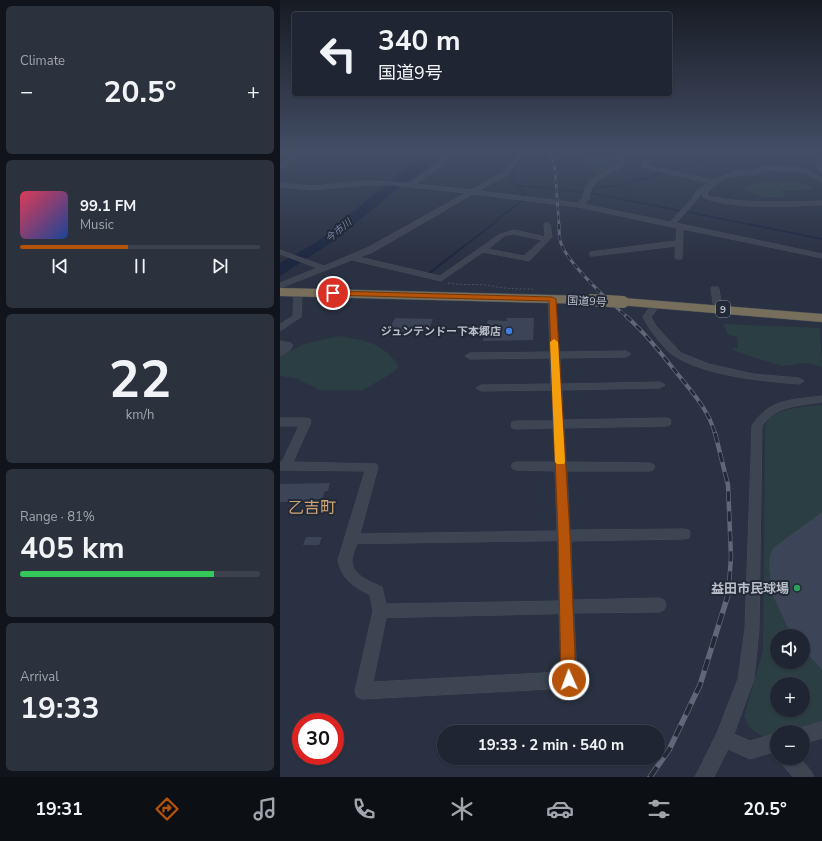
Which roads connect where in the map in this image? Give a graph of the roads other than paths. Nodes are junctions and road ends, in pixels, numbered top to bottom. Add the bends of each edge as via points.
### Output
1 (445, 189) edge
2 (478, 189) edge
3 (588, 189) edge
4 (701, 189) edge
5 (708, 189) edge
6 (472, 193) junction
7 (822, 203) edge
8 (578, 205) junction
9 (546, 224) dead end
10 (671, 225) junction
11 (680, 227) junction
12 (547, 239) junction
13 (679, 242) junction
14 (484, 250) junction
15 (280, 252) edge
16 (593, 254) dead end
17 (679, 256) dead end
18 (822, 256) edge
19 (354, 258) junction
20 (325, 269) junction
21 (280, 286) edge
22 (715, 289) dead end
23 (280, 292) edge
24 (295, 293) junction
25 (552, 299) junction
26 (657, 304) junction
27 (718, 309) junction
28 (822, 318) edge
29 (280, 328) edge
30 (280, 344) edge
31 (280, 352) edge
32 (626, 354) dead end
33 (470, 356) dead end
34 (554, 356) junction
35 (799, 381) dead end
36 (660, 385) dead end
37 (556, 387) junction
38 (481, 388) dead end
39 (822, 399) edge
40 (280, 422) edge
41 (666, 422) dead end
42 (558, 424) junction
43 (516, 425) dead end
44 (282, 466) edge
45 (517, 466) dead end
46 (560, 467) junction
47 (649, 467) dead end
48 (684, 534) dead end
49 (564, 535) junction
50 (352, 539) junction
51 (659, 605) dead end
52 (566, 607) junction
53 (380, 612) junction
54 (822, 730) edge
55 (810, 733) edge
56 (724, 738) junction
57 (770, 745) edge
58 (794, 765) edge
59 (704, 777) edge
60 (805, 777) edge

1 - 6 street
2 - 6 street
3 - 8 street via 586,199
4 - 10 street
5 - 7 street via 704,193 712,199 794,205
6 - 8 street
6 - 19 street
8 - 10 street
9 - 12 street via 549,237
10 - 11 street
11 - 13 street
11 - 18 street
12 - 14 street via 514,232 502,235
12 - 14 street via 526,259
13 - 16 street
13 - 17 street
14 - 19 street via 441,279
15 - 20 street
19 - 20 street
20 - 21 street
22 - 27 street
23 - 24 highway, 国道9号 / 9
24 - 25 highway, 国道9号 / 9
24 - 29 street via 298,296 297,317
25 - 26 highway, 国道9号 / 9, bridge
25 - 34 street
26 - 27 highway, 国道9号 / 9
26 - 35 street via 648,317 652,327 678,355 706,366 753,377
27 - 28 highway, 国道9号 / 9
30 - 31 street via 288,344 287,348
32 - 34 street
33 - 34 street
34 - 37 street
36 - 37 street
37 - 38 street
37 - 42 street
39 - 56 street via 769,410 758,426 752,629 746,679
40 - 44 street via 306,422
41 - 42 street
42 - 43 street
42 - 46 street
44 - 50 street via 372,466
45 - 46 street
46 - 47 street
46 - 49 street
48 - 49 street
49 - 50 street
49 - 52 street
50 - 53 street via 345,560 348,573 357,581 377,591
51 - 52 street
52 - 53 street
52 - 53 street via 569,680 363,691
54 - 55 street
56 - 57 street via 750,750
56 - 59 street
58 - 60 street

